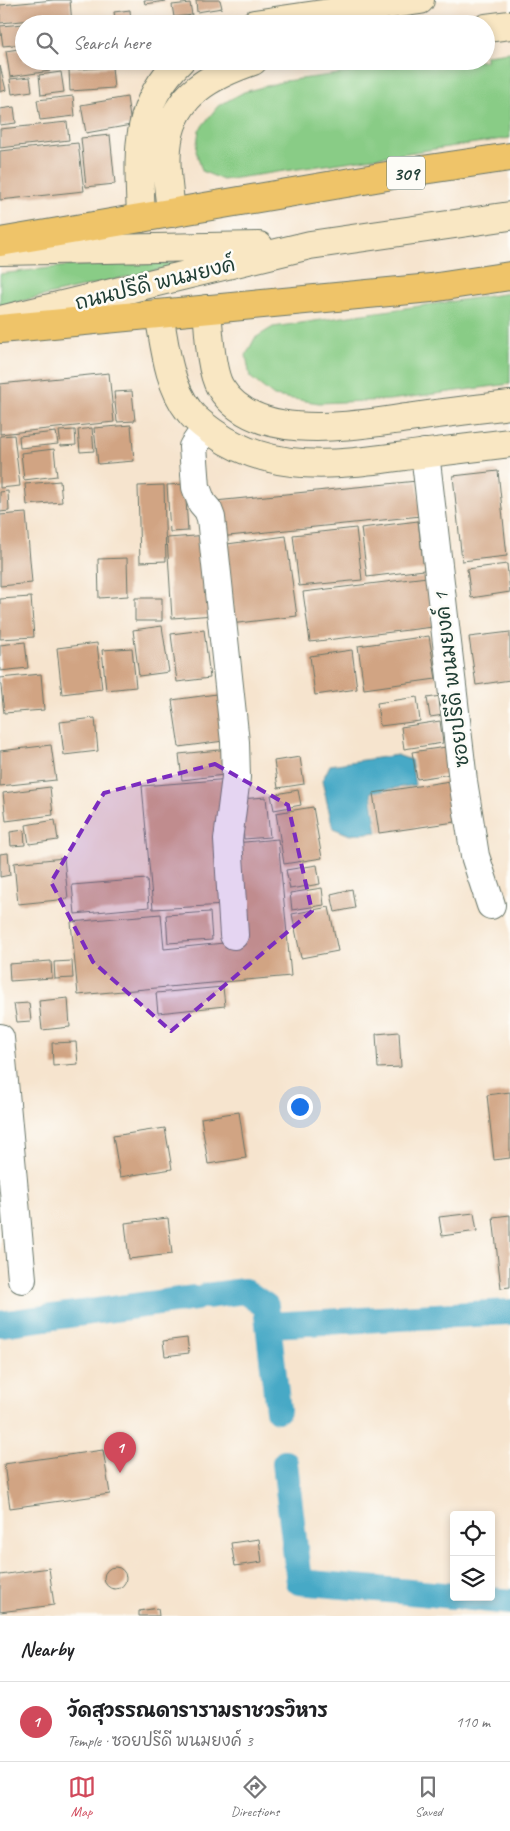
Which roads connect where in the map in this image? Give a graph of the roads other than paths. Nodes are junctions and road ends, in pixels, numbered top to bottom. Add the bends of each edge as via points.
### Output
1 (420, 0) edge
2 (316, 15) edge
3 (510, 25) edge
4 (495, 27) edge
5 (172, 70) edge
6 (226, 70) edge
7 (507, 158) edge
8 (171, 213) junction
9 (510, 216) edge
10 (141, 218) junction
11 (0, 242) edge
12 (310, 245) junction
13 (0, 251) edge
14 (510, 276) edge
15 (207, 309) junction
16 (159, 314) junction
17 (0, 320) edge
18 (0, 329) edge
19 (510, 405) edge
20 (206, 428) junction
21 (510, 443) edge
22 (425, 453) junction
23 (491, 905) dead end
24 (234, 935) dead end
25 (0, 1038) edge
26 (22, 1279) dead end

1 - 2 main road
3 - 4 main road
5 - 10 main road via 158,86 143,124 139,157
6 - 8 main road via 183,102 172,122 167,157
7 - 8 main road, 309
8 - 10 main road
9 - 12 main road, ถนนปรีดี พนมยงค์
10 - 11 main road
12 - 13 main road, ถนนปรีดี พนมยงค์
12 - 17 main road, ถนนปรีดี พนมยงค์
14 - 15 main road, ถนนปรีดี พนมยงค์ via 431,288
15 - 16 main road, ถนนปรีดี พนมยงค์
15 - 19 main road via 211,358 220,387 236,406 259,419 286,425 322,427
16 - 18 main road, ถนนปรีดี พนมยงค์
16 - 20 main road via 168,364 178,392 189,412
20 - 22 main road via 255,456 298,464 352,463
20 - 24 street via 193,447 196,488 211,518 235,742 236,777 228,840
21 - 22 main road
22 - 23 street, ซอยปรีดี พนมยงค์ 1 via 463,781 475,856
25 - 26 street

